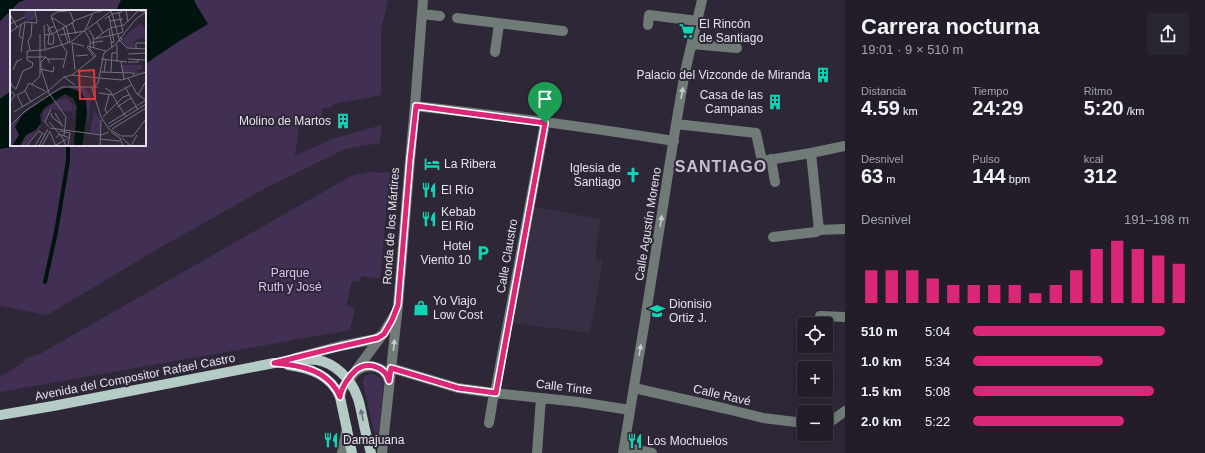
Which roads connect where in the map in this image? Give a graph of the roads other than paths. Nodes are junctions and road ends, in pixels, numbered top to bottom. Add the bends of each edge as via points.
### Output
1 (423, 0) edge
2 (702, 0) edge
3 (422, 14) junction
4 (440, 16) dead end
5 (457, 18) dead end
6 (698, 21) junction
7 (499, 24) junction
8 (648, 25) dead end
9 (563, 31) dead end
10 (692, 44) junction
11 (736, 48) dead end
12 (495, 52) dead end
13 (416, 106) junction
14 (545, 123) junction
15 (676, 124) junction
16 (674, 141) junction
17 (845, 146) edge
18 (811, 153) junction
19 (772, 159) junction
20 (775, 182) dead end
21 (845, 229) edge
22 (819, 230) junction
23 (773, 238) dead end
24 (398, 305) junction
25 (820, 316) dead end
26 (845, 317) edge
27 (384, 334) junction
28 (274, 363) junction
29 (391, 368) junction
30 (355, 371) junction
31 (348, 380) junction
32 (389, 381) junction
33 (634, 388) junction
34 (495, 393) junction
35 (340, 397) junction
36 (541, 398) junction
37 (630, 410) junction
38 (845, 411) edge
39 (0, 415) edge
40 (833, 420) edge
41 (797, 422) edge
42 (489, 423) dead end
43 (347, 428) junction
44 (623, 450) edge
45 (342, 453) edge
46 (352, 453) edge
47 (371, 453) edge
48 (382, 453) edge
49 (537, 453) edge
50 (652, 453) edge

1 - 3 street, Ronda de los Mártires
2 - 6 street, Calle Agustín Moreno
3 - 4 street
3 - 13 street, Ronda de los Mártires
5 - 7 street
6 - 8 street via 649,15
6 - 10 street, Calle Agustín Moreno
7 - 9 street
7 - 12 street
10 - 11 street
15 -> 10 street, Calle Agustín Moreno
13 - 14 street
13 - 24 street, Ronda de los Mártires
14 - 16 street
14 - 34 street, Calle Claustro
15 - 16 street, Calle Agustín Moreno
15 - 19 street via 756,133 762,161
33 -> 16 street, Calle Agustín Moreno
17 - 18 street
18 - 19 street
18 - 22 street
19 - 20 street
21 - 22 street
22 - 23 street
24 - 27 street
29 -> 24 street, Ronda de los Mártires
25 - 26 street
27 - 28 street via 376,339
27 - 30 street
28 - 31 main road, Avenida del Compositor Rafael Castro via 301,360 326,362
28 - 35 main road via 319,373 332,384
28 - 39 main road, Avenida del Compositor Rafael Castro
29 - 32 street, Ronda de los Mártires
29 - 34 street, Calle Tinte via 458,388
30 - 31 street
30 - 32 street via 365,367 380,368 386,373
31 - 35 street
47 -> 31 main road, Avenida del Compositor Rafael Castro via 357,396
32 - 48 street, Ronda de los Mártires
33 - 37 street, Calle Agustín Moreno
33 - 41 street, Calle Ravé via 763,418
34 - 36 street, Calle Tinte
34 - 42 street
35 - 43 main road
36 - 37 street, Calle Tinte
36 - 49 street
37 - 44 street, Calle Agustín Moreno
38 - 40 street
43 - 45 street
43 - 46 main road
44 - 50 street

